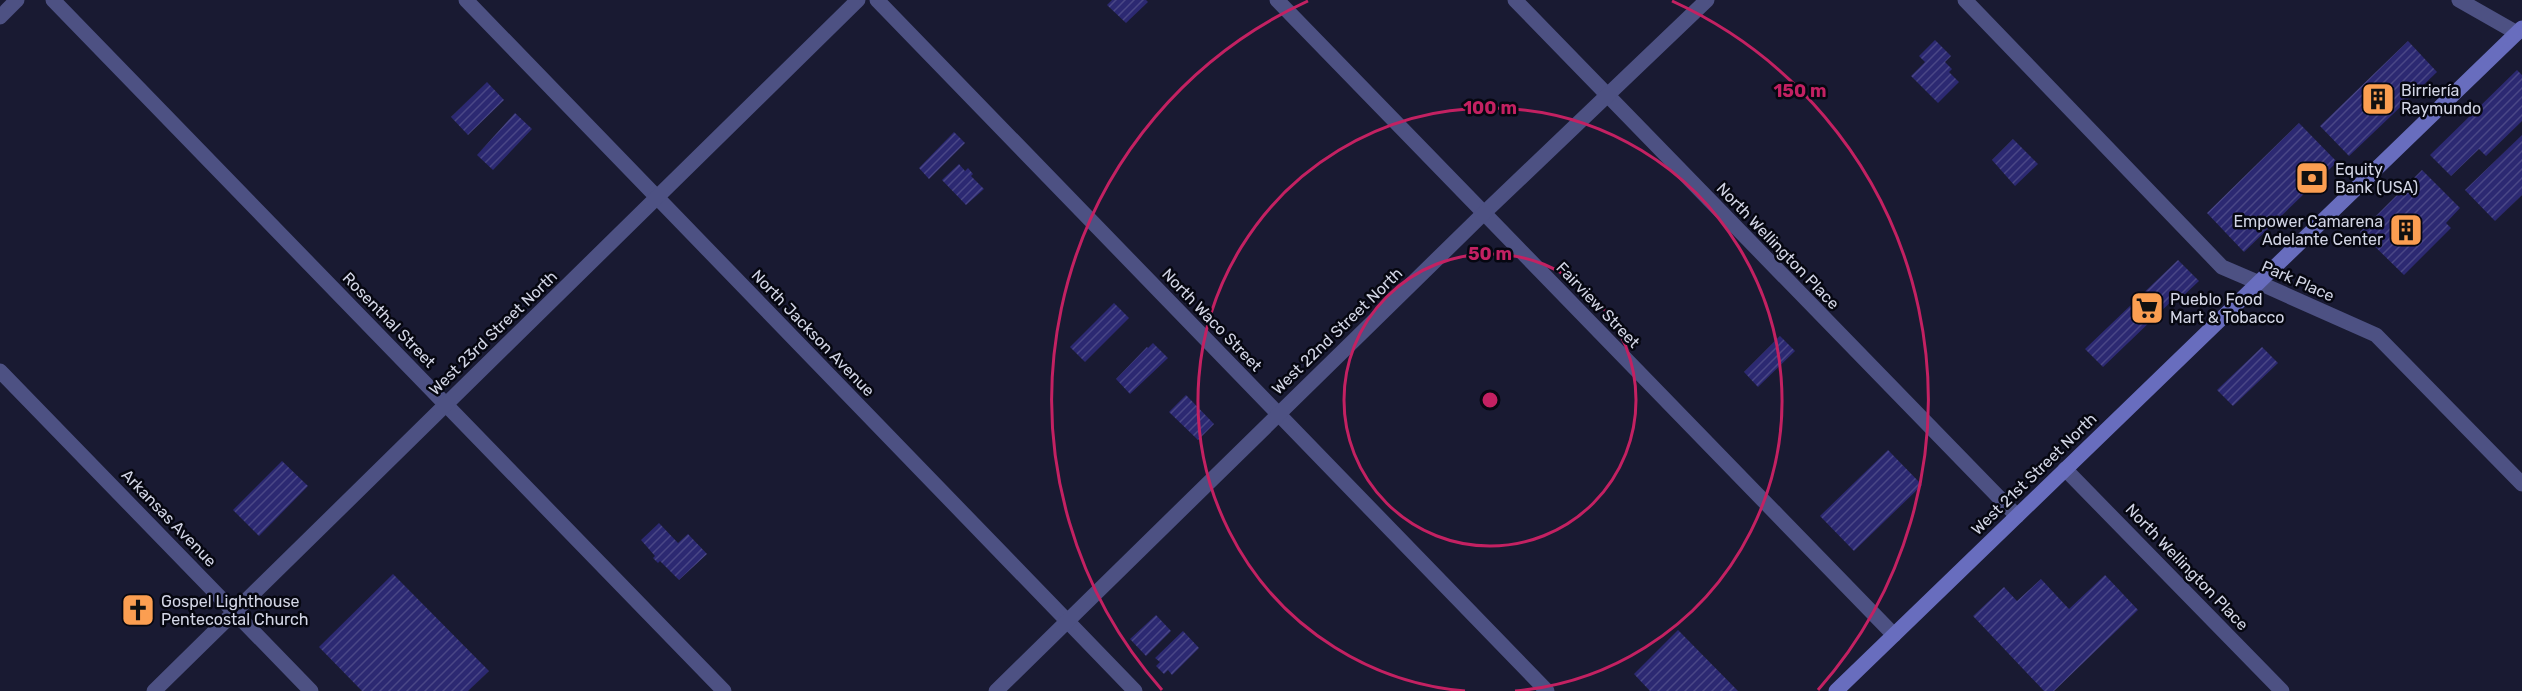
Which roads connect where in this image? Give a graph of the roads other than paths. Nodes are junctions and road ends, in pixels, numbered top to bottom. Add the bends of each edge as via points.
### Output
1 (18, 0) edge
2 (53, 0) edge
3 (466, 0) edge
4 (858, 0) edge
5 (877, 0) edge
6 (1277, 0) edge
7 (1515, 0) edge
8 (1707, 0) edge
9 (1965, 0) edge
10 (2459, 0) edge
11 (0, 17) edge
12 (2520, 32) edge
13 (1608, 95) junction
14 (657, 197) junction
15 (1484, 213) junction
16 (2257, 282) junction
17 (0, 371) edge
18 (446, 405) junction
19 (1278, 414) junction
20 (2065, 469) junction
21 (2522, 484) edge
22 (2016, 516) junction
23 (234, 612) junction
24 (1067, 621) junction
25 (1894, 635) junction
26 (154, 691) edge
27 (311, 691) edge
28 (724, 691) edge
29 (996, 691) edge
30 (1135, 691) edge
31 (1547, 691) edge
32 (1836, 691) edge
33 (2282, 691) edge

1 - 11 street
2 - 18 street, Rosenthal Street
3 - 14 street, North Jackson Avenue
4 - 14 street, West 23rd Street North
5 - 19 street, North Waco Street
6 - 15 street, Fairview Street
7 - 13 street, North Wellington Place
8 - 13 street, West 22nd Street North
9 - 16 street, Park Place via 2222,267
10 - 12 street
12 - 16 main road, West 21st Street North
13 - 15 street, West 22nd Street North
13 - 22 street, North Wellington Place
14 - 18 street, West 23rd Street North
14 - 24 street, North Jackson Avenue
15 - 19 street, West 22nd Street North
15 - 25 street, Fairview Street
16 - 20 main road, West 21st Street North
16 - 21 street, Park Place via 2376,335
17 - 23 street, Arkansas Avenue
18 - 23 street, West 23rd Street North
18 - 28 street, Rosenthal Street
19 - 24 street, West 22nd Street North
19 - 31 street, North Waco Street
20 - 22 main road, West 21st Street North
20 - 33 street, North Wellington Place
22 - 25 main road, West 21st Street North
23 - 26 street, West 23rd Street North
23 - 27 street, Arkansas Avenue
24 - 29 street, West 22nd Street North
24 - 30 street, North Jackson Avenue
25 - 32 main road, West 21st Street North

